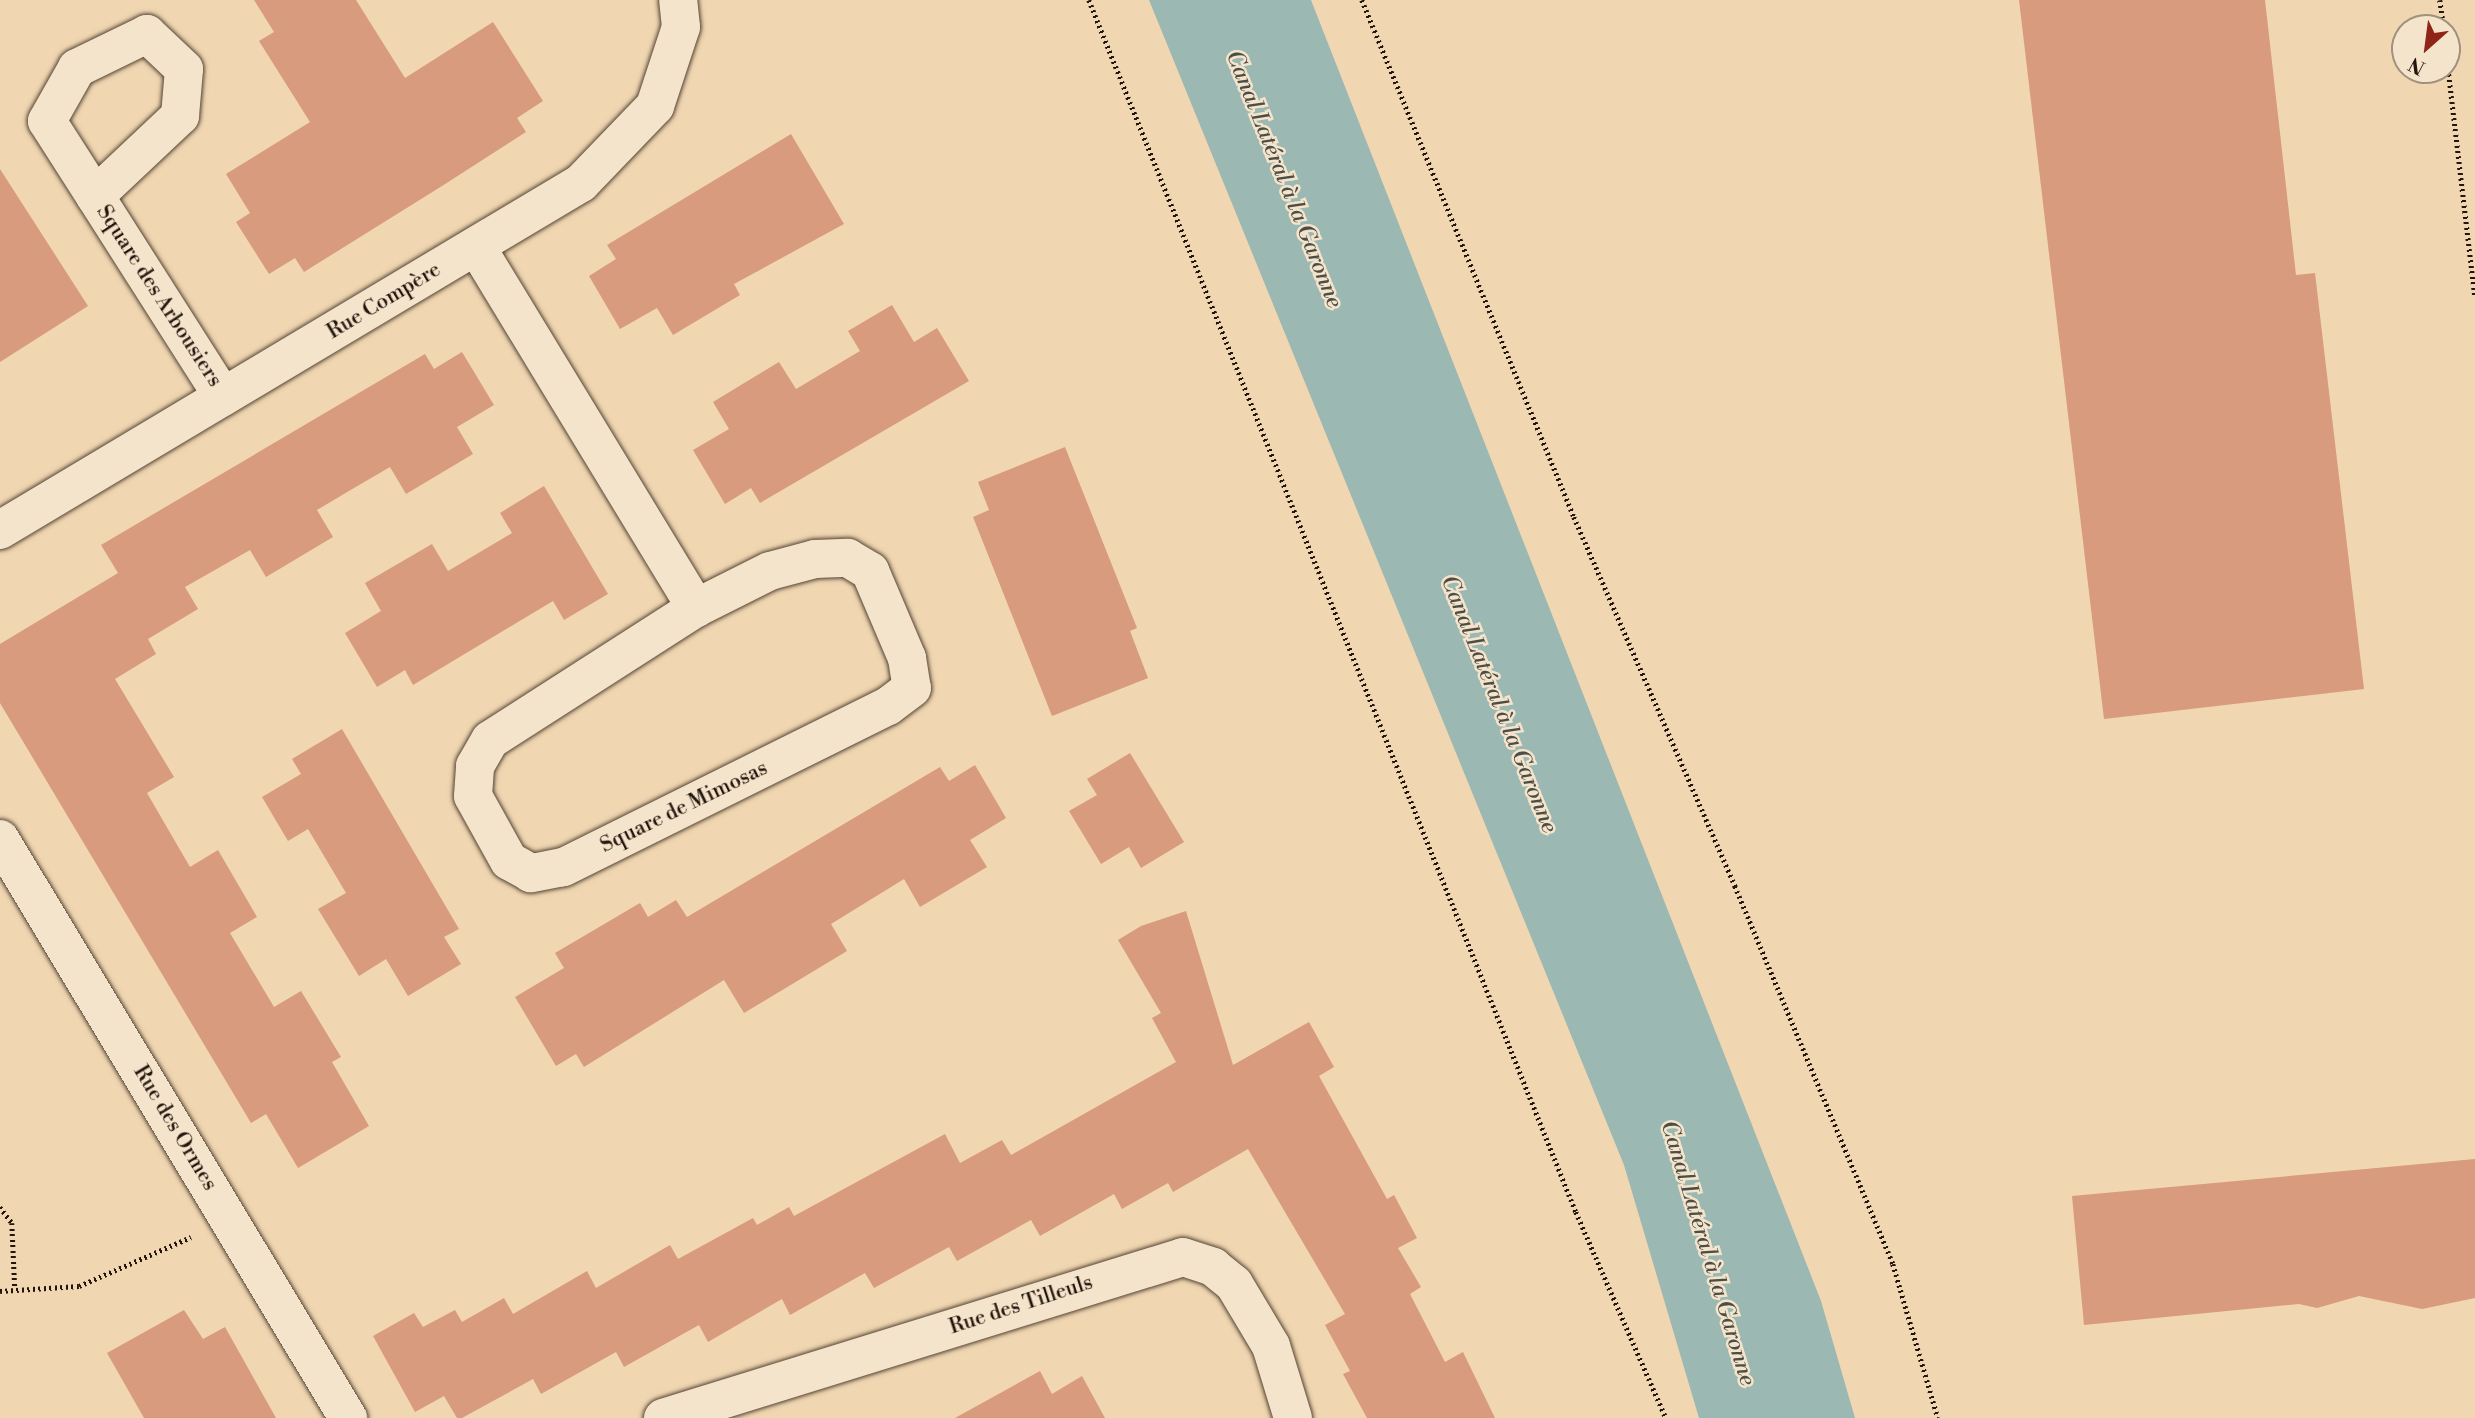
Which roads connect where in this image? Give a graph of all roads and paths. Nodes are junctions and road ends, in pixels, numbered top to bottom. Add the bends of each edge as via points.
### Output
1 (678, 0) edge
2 (1089, 0) edge
3 (1362, 0) edge
4 (2450, 84) edge
5 (94, 196) dead end
6 (477, 246) junction
7 (2475, 299) edge
8 (223, 397) junction
9 (0, 530) edge
10 (696, 608) junction
11 (0, 839) edge
12 (0, 1207) edge
13 (229, 1217) junction
14 (15, 1288) junction
15 (0, 1291) edge
16 (348, 1418) edge
17 (663, 1418) edge
18 (1293, 1418) edge
19 (1665, 1418) edge
20 (1938, 1418) edge

1 - 6 street, Rue Compère via 681,27 655,106 581,183
2 - 19 path via 1576,1212
3 - 20 path via 1574,517 1893,1264
4 - 7 path
5 - 8 street, Square des Arbousiers
6 - 8 street, Rue Compère
6 - 10 street
8 - 9 street, Rue Compère
10 - 10 street, Square de Mimosas via 490,740 475,766 473,796 509,861 531,873 563,867 888,706 912,688 907,658 870,571 848,558 815,559 770,571
11 - 13 street, Rue des Ormes
12 - 14 path via 12,1223
13 - 14 path via 153,1256 79,1286
13 - 16 street, Rue des Ormes
14 - 15 path
17 - 18 street, Rue des Tilleuls via 1183,1257 1213,1267 1234,1284 1270,1346

